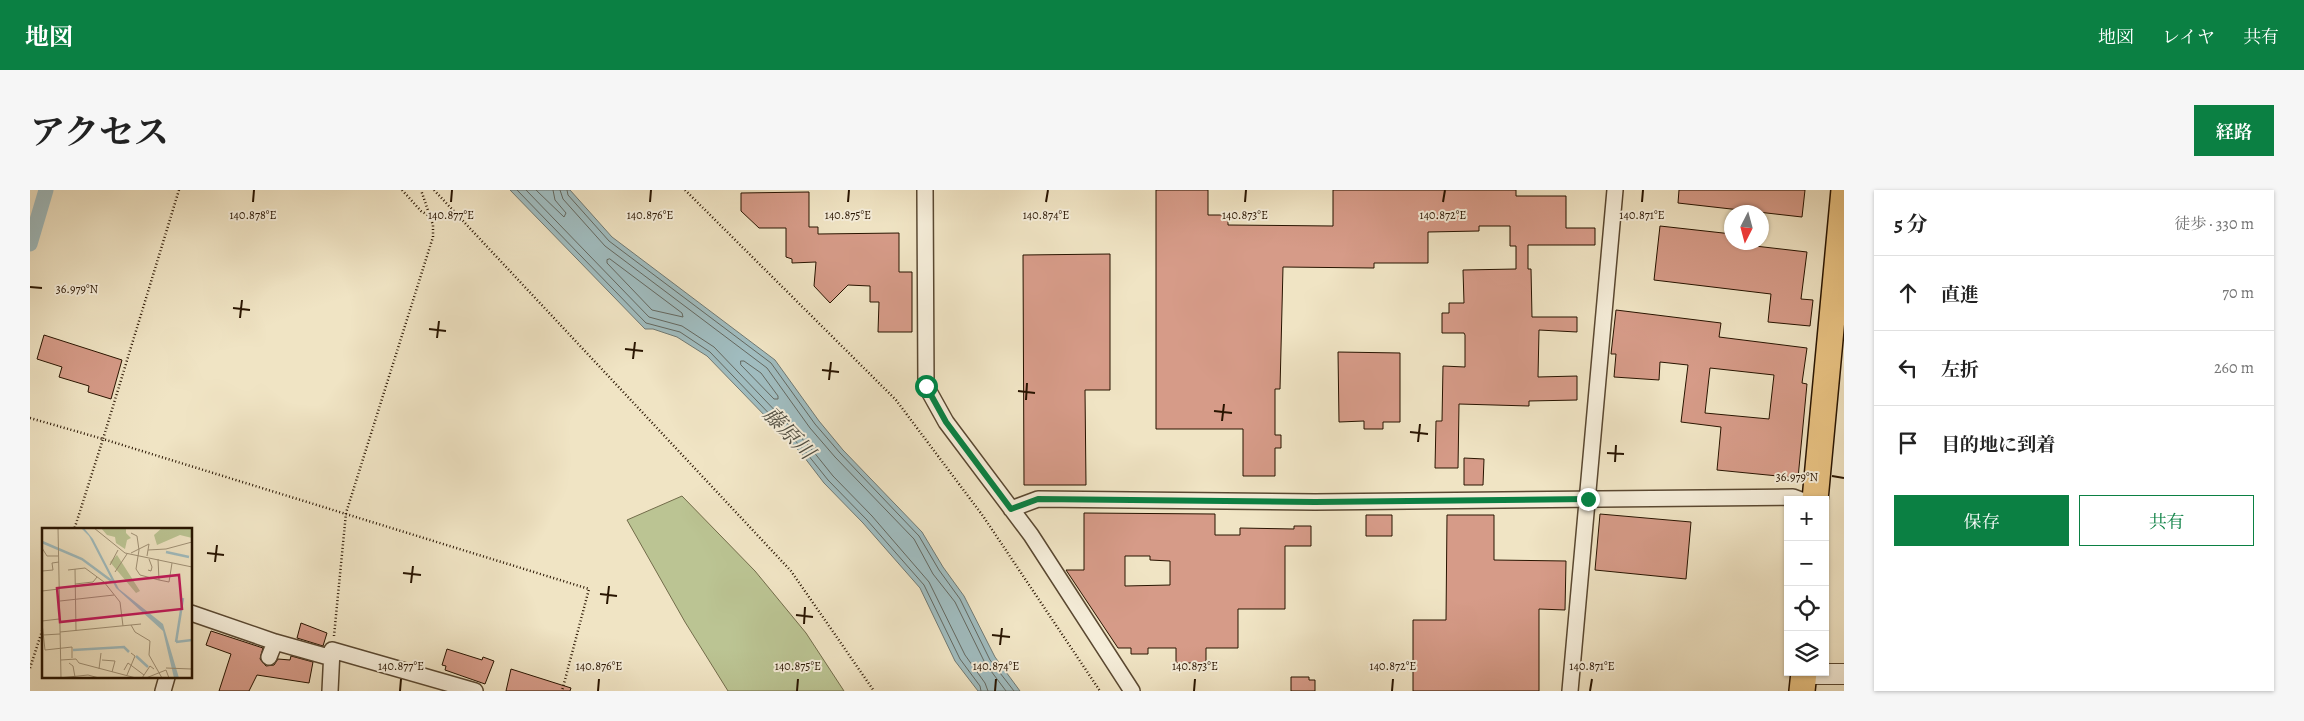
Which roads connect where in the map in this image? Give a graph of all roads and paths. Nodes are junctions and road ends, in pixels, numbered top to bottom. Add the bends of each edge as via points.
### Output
1 (179, 190) edge
2 (402, 190) edge
3 (421, 190) edge
4 (434, 190) edge
5 (685, 190) edge
6 (926, 190) edge
7 (1616, 190) edge
8 (1844, 190) edge
9 (428, 216) junction
10 (30, 418) edge
11 (103, 440) junction
12 (1815, 496) edge
13 (1784, 497) edge
14 (1588, 499) junction
15 (1011, 509) junction
16 (346, 513) junction
17 (75, 528) edge
18 (192, 613) edge
19 (42, 631) edge
20 (275, 642) junction
21 (332, 654) junction
22 (269, 657) dead end
23 (30, 668) edge
24 (1844, 674) edge
25 (167, 678) edge
26 (1804, 679) edge
27 (163, 691) edge
28 (330, 691) edge
29 (475, 691) edge
30 (562, 691) edge
31 (874, 691) edge
32 (1100, 691) edge
33 (1132, 691) edge
34 (1570, 691) edge

1 - 11 path
2 - 9 path
3 - 9 path
4 - 31 path via 791,571
5 - 32 path via 896,400 983,516
6 - 15 street via 926,386 946,422
7 - 14 street
8 - 12 main road
9 - 16 path via 434,230 432,242
10 - 11 path
11 - 16 path
11 - 17 path
13 - 14 street
14 - 15 street via 1315,502 1038,499
14 - 34 street
15 - 33 street
16 - 21 path
16 - 30 path via 589,589
18 - 20 street
19 - 23 path
20 - 21 street
20 - 22 street
21 - 28 street
21 - 29 street
24 - 26 street
25 - 27 street

